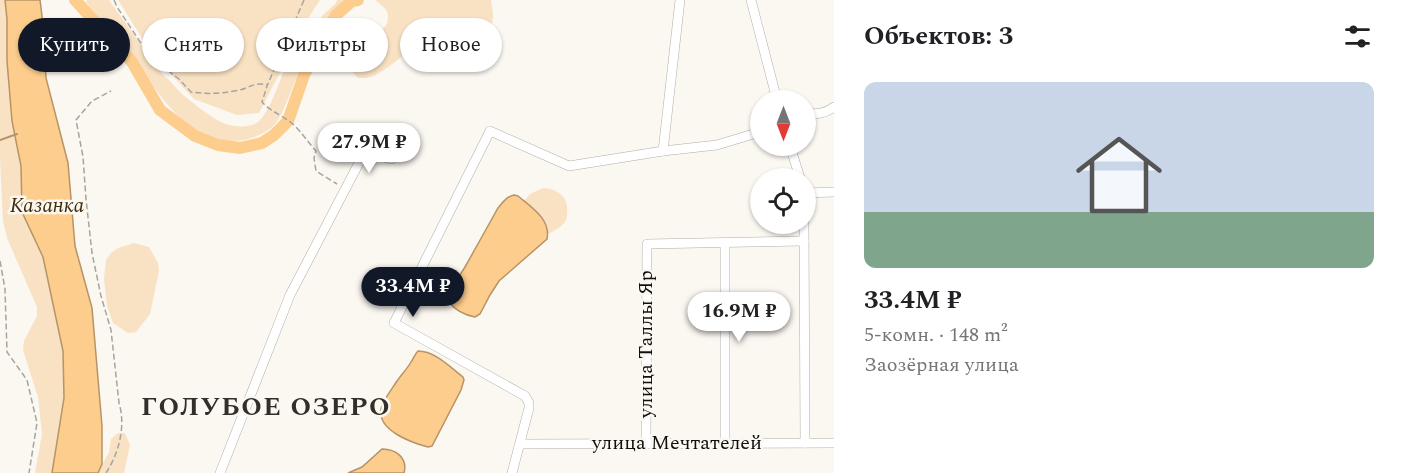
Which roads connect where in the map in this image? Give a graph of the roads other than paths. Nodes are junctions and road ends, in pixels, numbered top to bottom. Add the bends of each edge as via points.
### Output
1 (680, 0) edge
2 (751, 0) edge
3 (774, 90) edge
4 (834, 108) edge
5 (816, 114) edge
6 (750, 135) edge
7 (663, 151) junction
8 (392, 159) dead end
9 (834, 192) edge
10 (816, 193) edge
11 (804, 234) edge
12 (804, 241) junction
13 (725, 243) junction
14 (725, 442) junction
15 (646, 443) junction
16 (805, 443) junction
17 (834, 443) edge
18 (521, 444) junction
19 (220, 473) edge
20 (512, 473) edge

1 - 7 street
2 - 3 street
4 - 5 street
6 - 7 street via 717,145
7 - 18 street via 569,166 490,131 394,323 525,396 529,408
8 - 19 street via 368,154 361,159 290,295
9 - 10 street
11 - 12 street
12 - 13 street
12 - 16 street
13 - 14 street
13 - 15 street, улица Таллы Яр via 647,244
14 - 15 street, улица Мечтателей
14 - 16 street, улица Мечтателей
15 - 18 street, улица Мечтателей
16 - 17 street, улица Мечтателей
18 - 20 street

